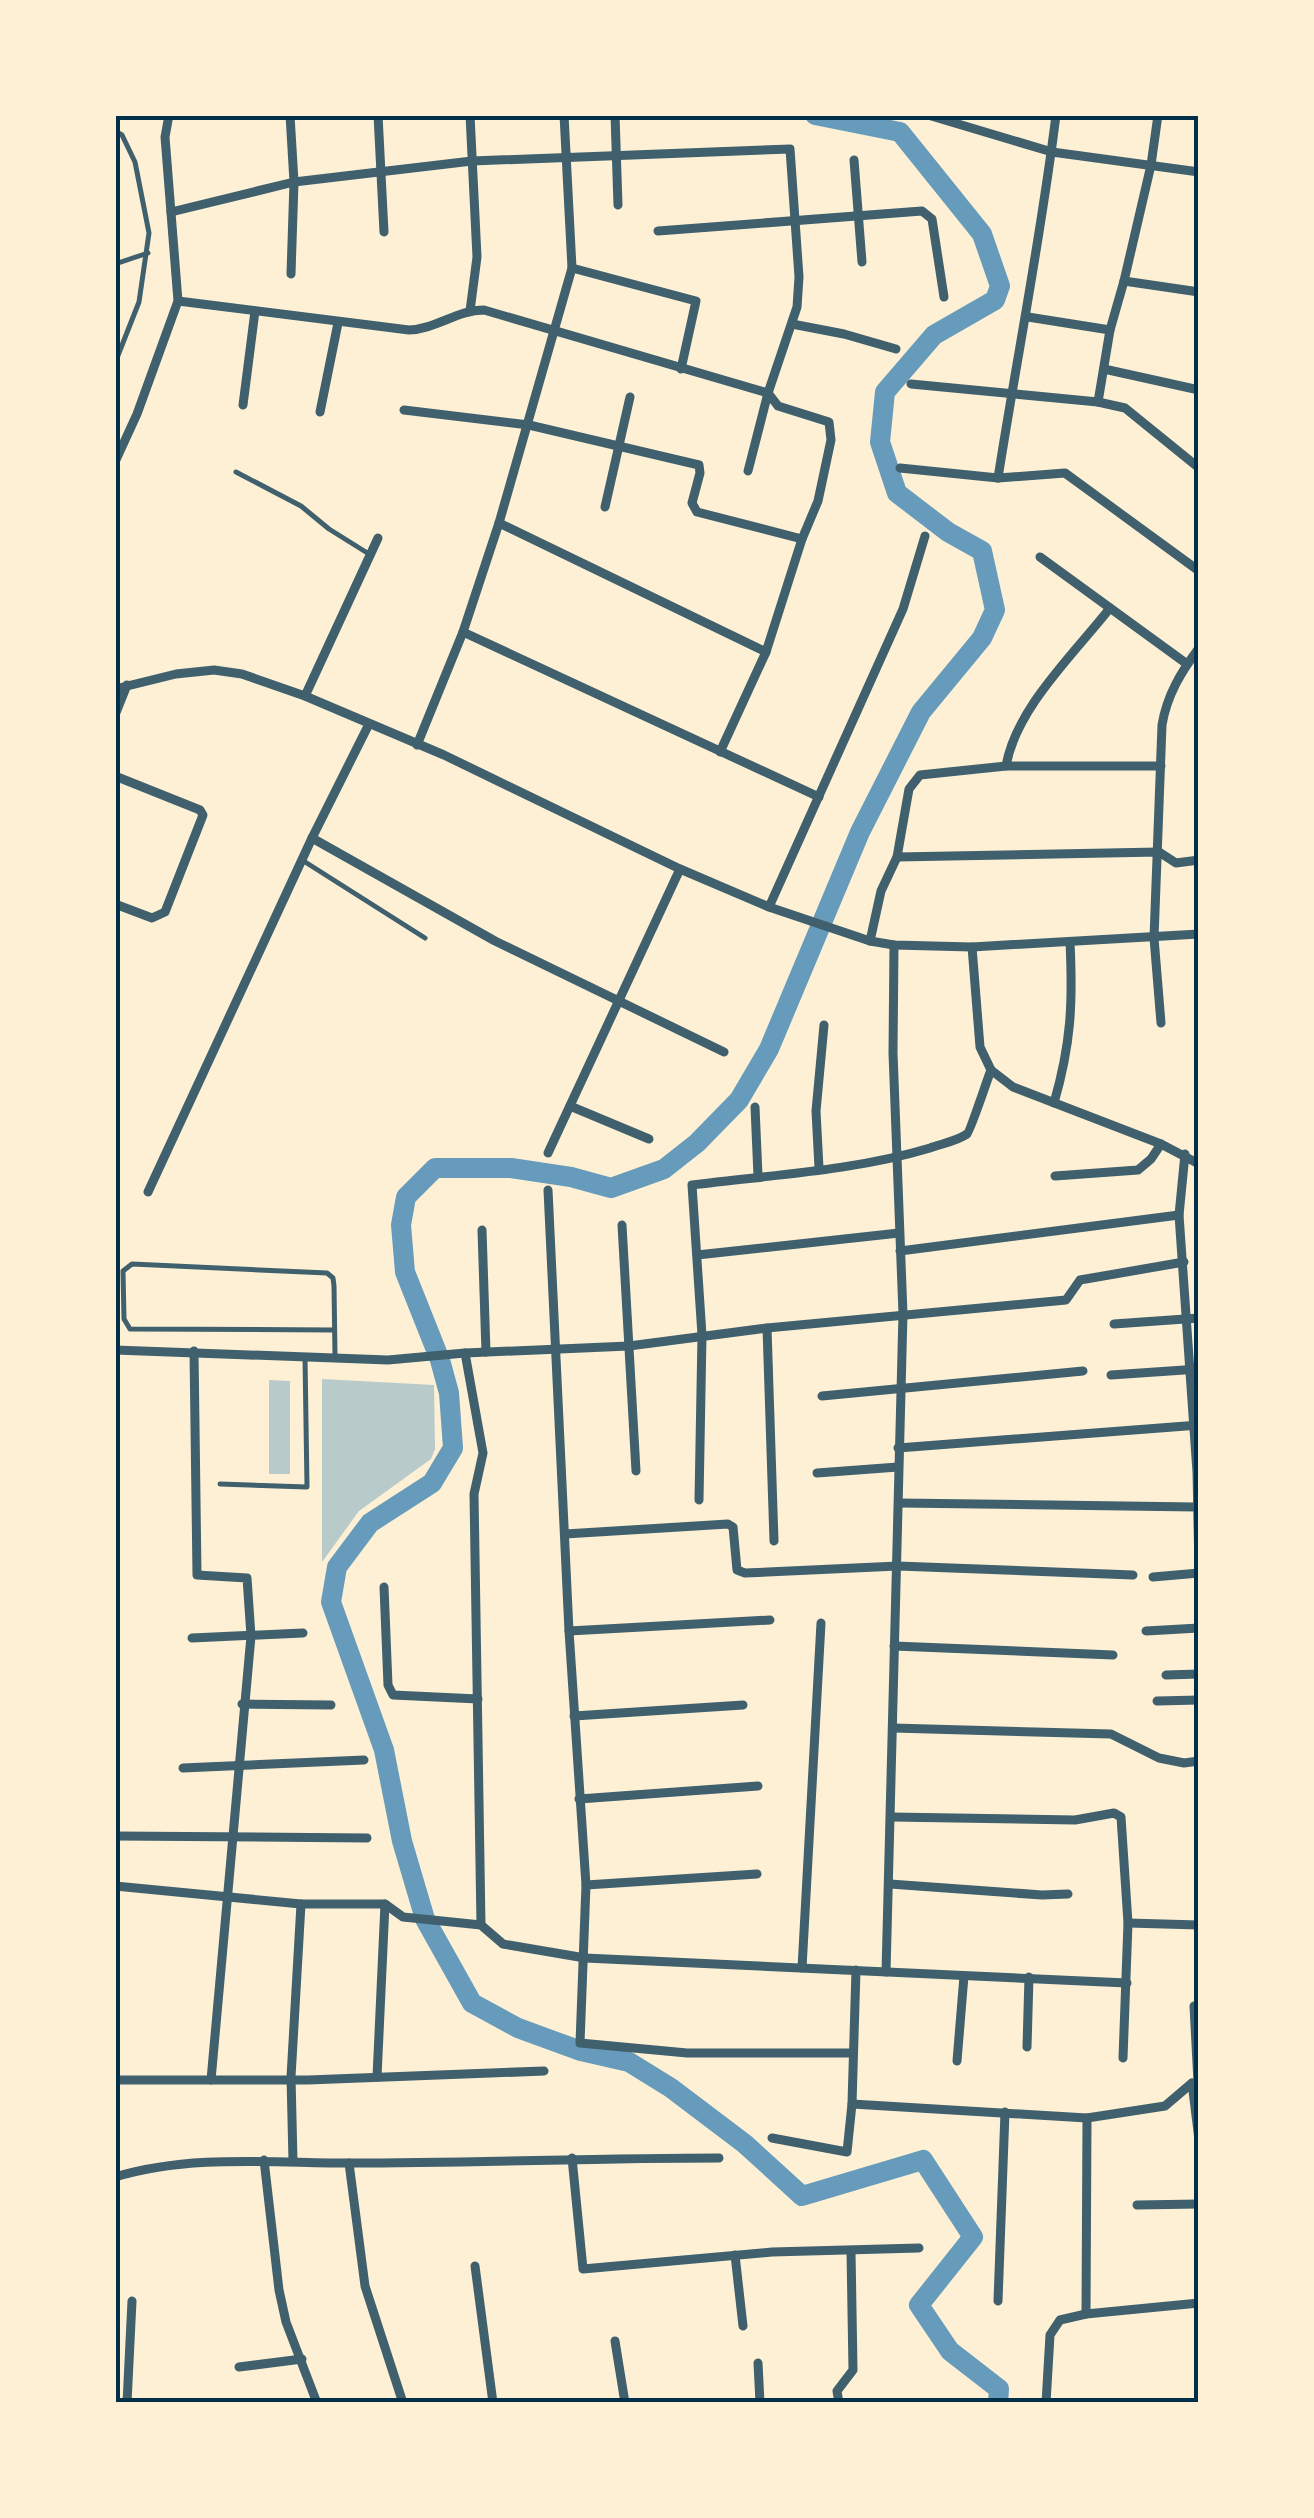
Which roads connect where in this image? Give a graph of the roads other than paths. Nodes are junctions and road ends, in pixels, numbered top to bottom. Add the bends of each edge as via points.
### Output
1 (169, 115) edge
2 (290, 115) edge
3 (378, 115) edge
4 (470, 115) edge
5 (564, 115) edge
6 (615, 115) edge
7 (928, 115) edge
8 (1056, 115) edge
9 (1158, 115) edge
10 (115, 131) edge
11 (1052, 152) junction
12 (617, 154) junction
13 (565, 158) junction
14 (854, 160) dead end
15 (472, 161) junction
16 (1150, 165) junction
17 (381, 172) junction
18 (1199, 172) edge
19 (294, 182) junction
20 (618, 205) dead end
21 (171, 212) junction
22 (859, 217) junction
23 (796, 220) junction
24 (658, 231) dead end
25 (384, 232) dead end
26 (148, 254) junction
27 (862, 262) dead end
28 (115, 264) edge
29 (572, 268) junction
30 (291, 274) dead end
31 (1124, 281) junction
32 (1199, 292) edge
33 (944, 297) dead end
34 (178, 301) junction
35 (255, 310) junction
36 (470, 311) junction
37 (1028, 317) junction
38 (338, 322) junction
39 (792, 324) junction
40 (1110, 330) junction
41 (554, 331) junction
42 (896, 349) dead end
43 (115, 363) edge
44 (681, 369) junction
45 (1104, 369) junction
46 (911, 384) dead end
47 (1199, 390) edge
48 (1011, 392) junction
49 (768, 393) junction
50 (630, 397) dead end
51 (1098, 402) junction
52 (243, 405) dead end
53 (404, 410) dead end
54 (320, 412) dead end
55 (529, 425) junction
56 (618, 448) junction
57 (115, 462) edge
58 (900, 468) dead end
59 (1199, 468) edge
60 (748, 471) dead end
61 (236, 472) dead end
62 (998, 478) junction
63 (605, 507) dead end
64 (499, 523) junction
65 (925, 536) dead end
66 (378, 538) dead end
67 (802, 538) junction
68 (370, 555) junction
69 (1040, 557) dead end
70 (1199, 571) edge
71 (1110, 608) junction
72 (463, 632) junction
73 (1199, 648) edge
74 (766, 652) junction
75 (1187, 664) junction
76 (126, 686) junction
77 (115, 689) edge
78 (304, 696) junction
79 (115, 714) edge
80 (368, 724) junction
81 (417, 745) junction
82 (720, 752) junction
83 (1006, 766) junction
84 (1160, 766) junction
85 (115, 776) edge
86 (819, 797) junction
87 (312, 838) junction
88 (1159, 852) junction
89 (897, 857) junction
90 (302, 860) junction
91 (1199, 860) edge
92 (680, 870) junction
93 (115, 904) edge
94 (769, 907) junction
95 (1199, 934) edge
96 (426, 938) dead end
97 (1154, 938) junction
98 (870, 941) junction
99 (1070, 942) junction
100 (894, 945) junction
101 (972, 947) junction
102 (618, 1000) junction
103 (1161, 1023) dead end
104 (824, 1025) dead end
105 (724, 1052) dead end
106 (991, 1070) junction
107 (1054, 1103) junction
108 (570, 1106) junction
109 (755, 1107) dead end
110 (649, 1140) dead end
111 (1161, 1144) junction
112 (548, 1153) dead end
113 (1185, 1154) junction
114 (898, 1158) junction
115 (1199, 1164) edge
116 (819, 1168) junction
117 (758, 1176) junction
118 (1055, 1176) dead end
119 (548, 1190) dead end
120 (148, 1192) dead end
121 (1178, 1214) junction
122 (622, 1225) dead end
123 (482, 1230) dead end
124 (899, 1234) junction
125 (900, 1250) junction
126 (697, 1255) junction
127 (1184, 1262) junction
128 (903, 1314) junction
129 (1193, 1319) edge
130 (1114, 1324) dead end
131 (767, 1328) junction
132 (334, 1330) junction
133 (702, 1336) junction
134 (630, 1346) junction
135 (115, 1350) edge
136 (194, 1350) junction
137 (555, 1351) junction
138 (486, 1352) junction
139 (465, 1353) junction
140 (305, 1356) junction
141 (335, 1358) junction
142 (1194, 1369) edge
143 (1083, 1372) dead end
144 (1111, 1374) dead end
145 (899, 1388) junction
146 (822, 1396) dead end
147 (1196, 1426) edge
148 (898, 1448) junction
149 (898, 1468) junction
150 (636, 1471) dead end
151 (1198, 1472) edge
152 (817, 1473) dead end
153 (220, 1484) dead end
154 (700, 1500) dead end
155 (899, 1502) junction
156 (1196, 1508) junction
157 (1198, 1528) edge
158 (564, 1534) junction
159 (774, 1541) dead end
160 (898, 1566) junction
161 (1199, 1572) edge
162 (1133, 1574) dead end
163 (1152, 1577) dead end
164 (384, 1587) dead end
165 (770, 1620) dead end
166 (821, 1623) dead end
167 (1199, 1628) edge
168 (569, 1630) junction
169 (1146, 1630) dead end
170 (303, 1633) dead end
171 (250, 1636) junction
172 (192, 1638) dead end
173 (894, 1646) junction
174 (1113, 1655) dead end
175 (1199, 1674) edge
176 (1166, 1676) dead end
177 (478, 1699) junction
178 (1199, 1700) edge
179 (1157, 1701) dead end
180 (242, 1704) junction
181 (331, 1705) dead end
182 (743, 1705) dead end
183 (574, 1716) junction
184 (893, 1728) junction
185 (364, 1760) dead end
186 (1199, 1762) edge
187 (238, 1767) junction
188 (182, 1768) dead end
189 (758, 1786) dead end
190 (579, 1799) junction
191 (891, 1816) junction
192 (115, 1836) edge
193 (232, 1837) junction
194 (367, 1838) dead end
195 (758, 1874) dead end
196 (586, 1884) junction
197 (890, 1884) junction
198 (115, 1886) edge
199 (1068, 1894) dead end
200 (228, 1897) junction
201 (300, 1904) junction
202 (384, 1904) junction
203 (1128, 1923) junction
204 (481, 1925) junction
205 (1199, 1925) edge
206 (586, 1958) junction
207 (802, 1968) junction
208 (856, 1970) junction
209 (886, 1972) junction
210 (964, 1976) junction
211 (1029, 1977) junction
212 (1127, 1983) junction
213 (1199, 2006) edge
214 (1027, 2047) dead end
215 (851, 2053) junction
216 (1123, 2058) dead end
217 (957, 2061) dead end
218 (544, 2071) dead end
219 (376, 2077) junction
220 (291, 2078) junction
221 (115, 2080) edge
222 (211, 2080) junction
223 (1197, 2083) edge
224 (852, 2104) junction
225 (1006, 2112) junction
226 (1087, 2118) junction
227 (772, 2138) dead end
228 (1199, 2140) edge
229 (572, 2158) junction
230 (719, 2158) dead end
231 (264, 2160) junction
232 (293, 2161) junction
233 (349, 2163) junction
234 (115, 2177) edge
235 (1199, 2204) edge
236 (1137, 2205) dead end
237 (919, 2248) dead end
238 (850, 2251) junction
239 (735, 2255) junction
240 (475, 2266) dead end
241 (132, 2301) dead end
242 (998, 2301) dead end
243 (1199, 2303) edge
244 (1086, 2314) junction
245 (743, 2326) dead end
246 (615, 2341) dead end
247 (302, 2359) junction
248 (758, 2362) dead end
249 (239, 2367) dead end
250 (127, 2403) edge
251 (317, 2403) edge
252 (403, 2403) edge
253 (493, 2403) edge
254 (625, 2403) edge
255 (760, 2403) edge
256 (839, 2403) edge
257 (1046, 2403) edge

1 - 21 street
2 - 19 street
3 - 17 street
4 - 15 street
5 - 13 street
6 - 12 street
7 - 11 street
8 - 11 street
9 - 16 street
10 - 26 lane via 135,162
11 - 16 street
11 - 37 street
12 - 13 street
12 - 20 street
12 - 23 street via 790,149
13 - 15 street
13 - 29 street
14 - 22 street
15 - 17 street
15 - 36 street via 477,257
16 - 18 street
16 - 31 street
17 - 19 street
17 - 25 street
19 - 21 street
19 - 30 street
21 - 34 street
22 - 23 street
22 - 27 street
22 - 33 street via 929,214
23 - 24 street
23 - 39 street via 799,277
26 - 28 lane
26 - 43 lane via 139,302
29 - 41 street
29 - 44 street via 696,301
31 - 32 street
31 - 40 street
34 - 35 street
34 - 57 street
35 - 38 street
35 - 52 street
36 - 38 street via 425,330
36 - 41 street
37 - 40 street
37 - 48 street
38 - 54 street
39 - 42 street
39 - 49 street
40 - 45 street
41 - 44 street
41 - 55 street
44 - 49 street
45 - 47 street
45 - 51 street
46 - 48 street
48 - 51 street
48 - 62 street
49 - 60 street
49 - 67 street via 778,406 823,418 832,429 818,500
50 - 56 street
51 - 59 street via 1125,408
53 - 55 street
55 - 56 street
55 - 64 street
56 - 63 street
56 - 67 street via 698,464 692,503 697,512
58 - 62 street
61 - 68 lane via 301,506
62 - 70 street via 1065,473
64 - 72 street
64 - 74 street
65 - 86 street via 903,609
66 - 68 street
67 - 74 street
68 - 78 street
69 - 71 street
71 - 75 street
71 - 83 street via 1025,715
72 - 81 street
72 - 82 street
73 - 75 street
74 - 82 street
75 - 84 street via 1166,705
76 - 77 street
76 - 78 street via 214,670
76 - 79 street
78 - 80 street
80 - 81 street
80 - 87 street
81 - 92 street
82 - 86 street
83 - 84 street
83 - 89 street via 920,776 910,789
84 - 88 street
85 - 93 street via 203,815 165,912 152,918
86 - 94 street
87 - 90 street
87 - 102 street via 495,942
88 - 89 street
88 - 91 street via 1176,864
88 - 97 street
89 - 98 street
90 - 96 lane
90 - 120 street
92 - 94 street
92 - 102 street
94 - 98 street
95 - 97 street
97 - 99 street
97 - 103 street
98 - 100 street
99 - 101 street
99 - 107 street via 1071,1022
100 - 101 street
100 - 114 street
101 - 106 street via 980,1047
102 - 105 street
102 - 108 street
104 - 116 street via 816,1110
106 - 107 street via 1013,1088
106 - 114 street via 968,1134
107 - 111 street
108 - 110 street
108 - 112 street
109 - 117 street
111 - 113 street
111 - 118 street via 1138,1170
113 - 115 street
113 - 121 street
114 - 116 street
114 - 124 street
116 - 117 street
117 - 126 street via 692,1185
119 - 137 street
121 - 125 street
121 - 127 street
122 - 134 street
123 - 138 street
124 - 125 street
124 - 126 street
125 - 128 street
126 - 133 street
127 - 128 street via 1080,1280 1066,1300
127 - 129 street
128 - 131 street
128 - 145 street
129 - 130 street
129 - 142 street
131 - 133 street
131 - 159 street
132 - 132 lane via 334,1286 327,1274 132,1264 123,1271 130,1329
132 - 141 lane
133 - 134 street
133 - 154 street
134 - 137 street
134 - 150 street
135 - 136 street
136 - 140 street
136 - 171 street via 196,1574 246,1578
137 - 138 street
137 - 158 street
138 - 139 street
139 - 141 street
139 - 177 street via 483,1452 474,1494
140 - 141 street
140 - 153 lane via 308,1486
142 - 144 street
142 - 147 street
143 - 145 street
145 - 146 street
145 - 148 street
147 - 148 street
147 - 151 street
148 - 149 street
149 - 152 street
149 - 155 street
151 - 156 street
155 - 156 street
155 - 160 street
156 - 157 street
157 - 161 street
158 - 160 street via 728,1524 739,1572
158 - 168 street
160 - 162 street
160 - 173 street
161 - 163 street
164 - 177 street via 393,1695
165 - 168 street
166 - 207 street
167 - 169 street
168 - 183 street
170 - 171 street
171 - 172 street
171 - 180 street
173 - 174 street
173 - 184 street
175 - 176 street
177 - 204 street
178 - 179 street
180 - 181 street
180 - 187 street
182 - 183 street
183 - 190 street
184 - 186 street via 1111,1734 1159,1758
184 - 191 street
185 - 187 street
187 - 188 street
187 - 193 street
189 - 190 street
190 - 196 street
191 - 197 street
191 - 203 street via 1121,1817
192 - 193 street
193 - 194 street
193 - 200 street
195 - 196 street
196 - 206 street
197 - 199 street
197 - 209 street
198 - 200 street
200 - 201 street
200 - 222 street
201 - 202 street
201 - 220 street
202 - 204 street via 403,1917
202 - 219 street
203 - 205 street
203 - 212 street
204 - 206 street via 503,1944
206 - 207 street
206 - 215 street via 580,2043 688,2053
207 - 208 street
208 - 209 street
208 - 215 street
209 - 210 street
210 - 211 street
210 - 217 street
211 - 212 street
211 - 214 street
212 - 216 street
213 - 223 street
215 - 224 street
218 - 219 street
219 - 220 street
220 - 222 street
220 - 232 street
221 - 222 street
223 - 226 street via 1165,2106
223 - 228 street
224 - 225 street
224 - 227 street via 846,2152
225 - 226 street
225 - 242 street
226 - 244 street
229 - 230 street
229 - 233 street
229 - 239 street via 583,2270
231 - 232 street
231 - 234 street
231 - 247 street via 278,2290
232 - 233 street
233 - 252 street via 364,2286
235 - 236 street
237 - 238 street
238 - 239 street
238 - 256 street via 854,2370 838,2391
239 - 245 street
240 - 253 street
241 - 250 street
243 - 244 street
244 - 257 street via 1054,2326
246 - 254 street
247 - 249 street
247 - 251 street
248 - 255 street

